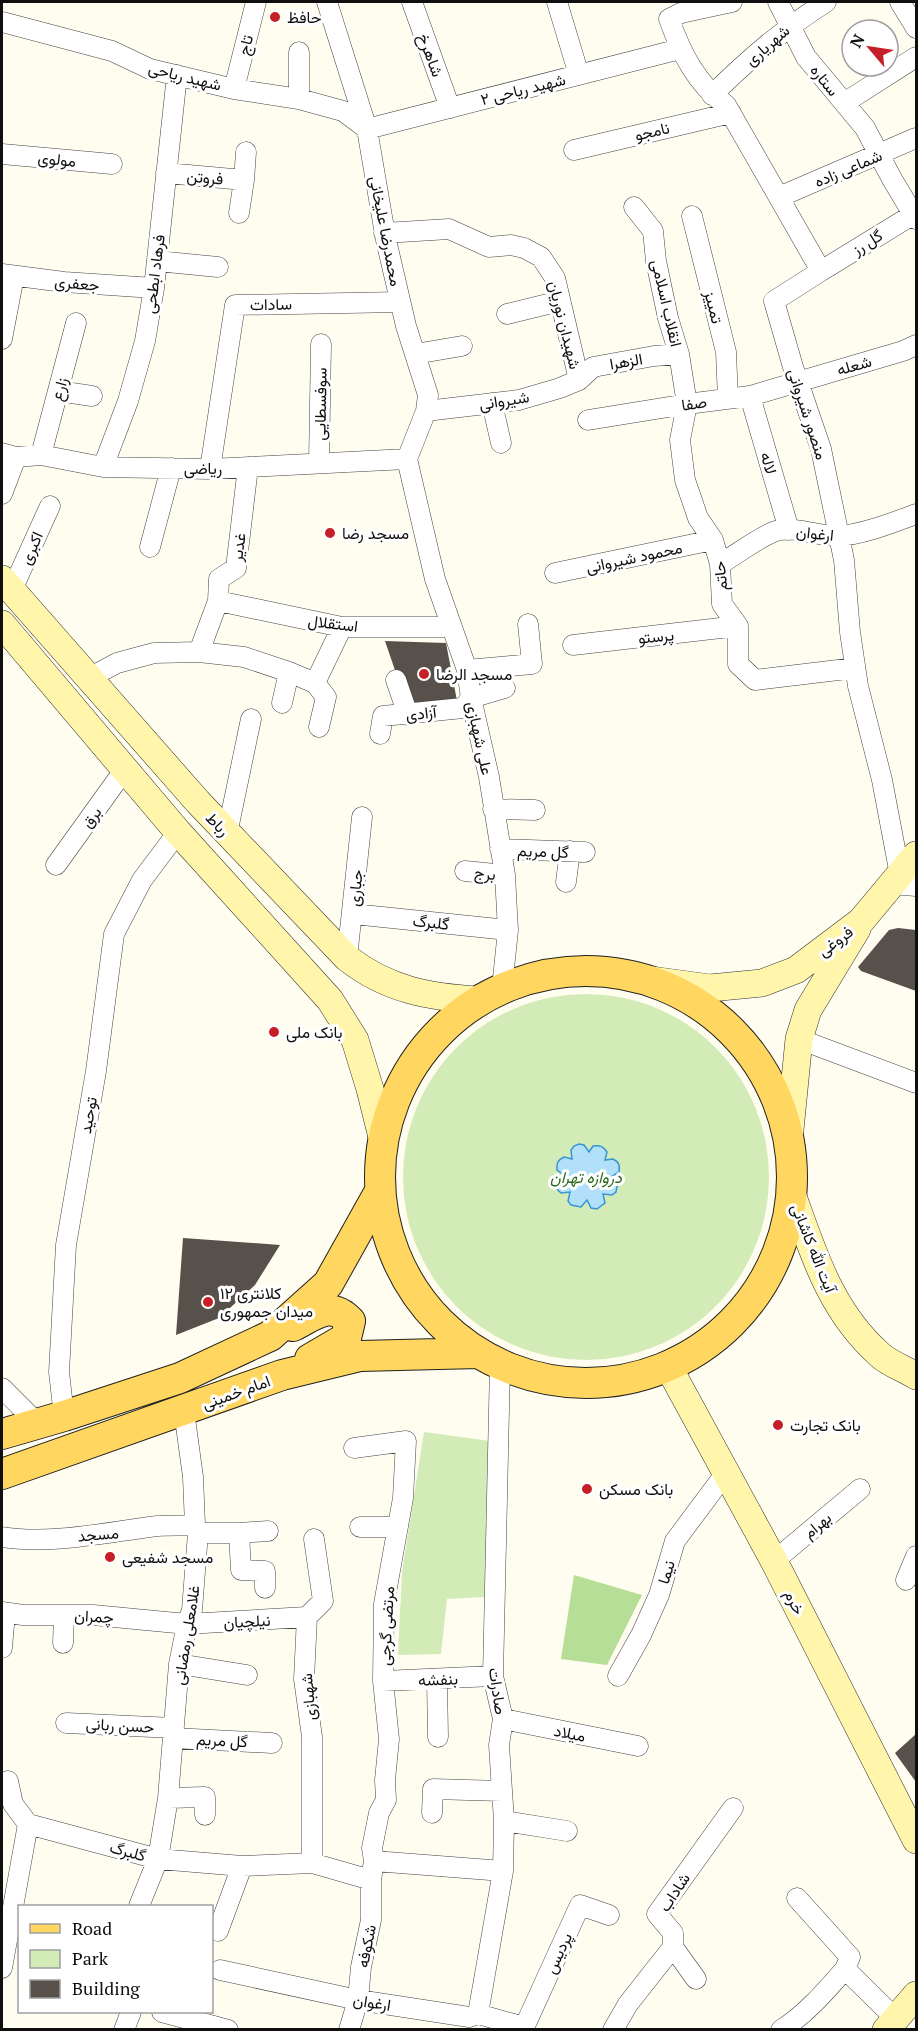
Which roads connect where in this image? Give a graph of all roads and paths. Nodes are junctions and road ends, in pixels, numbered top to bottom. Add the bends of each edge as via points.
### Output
1 (256, 2) edge
2 (327, 2) edge
3 (412, 2) edge
4 (557, 2) edge
5 (732, 2) edge
6 (778, 2) edge
7 (826, 2) edge
8 (900, 2) edge
9 (695, 6) edge
10 (2, 22) edge
11 (790, 25) junction
12 (916, 28) edge
13 (680, 49) junction
14 (299, 52) dead end
15 (916, 57) edge
16 (177, 75) junction
17 (579, 75) junction
18 (234, 89) junction
19 (712, 95) junction
20 (299, 99) junction
21 (844, 103) junction
22 (450, 108) junction
23 (731, 113) junction
24 (366, 129) junction
25 (916, 138) edge
26 (574, 150) dead end
27 (246, 152) dead end
28 (2, 154) edge
29 (879, 154) junction
30 (112, 164) dead end
31 (166, 173) junction
32 (244, 180) junction
33 (779, 197) junction
34 (634, 207) dead end
35 (239, 213) dead end
36 (692, 216) dead end
37 (915, 216) edge
38 (384, 233) junction
39 (157, 261) junction
40 (218, 267) dead end
41 (821, 271) junction
42 (8, 275) edge
43 (154, 288) junction
44 (560, 301) junction
45 (400, 302) junction
46 (507, 314) dead end
47 (76, 323) dead end
48 (2, 339) edge
49 (321, 344) dead end
50 (462, 346) dead end
51 (914, 350) edge
52 (415, 354) junction
53 (679, 354) junction
54 (579, 380) junction
55 (798, 382) junction
56 (58, 391) junction
57 (93, 396) dead end
58 (750, 396) junction
59 (728, 399) junction
60 (492, 403) junction
61 (687, 404) junction
62 (426, 411) junction
63 (588, 420) dead end
64 (501, 443) dead end
65 (9, 455) edge
66 (41, 455) junction
67 (407, 459) junction
68 (319, 463) junction
69 (103, 467) junction
70 (248, 467) junction
71 (171, 468) junction
72 (210, 469) junction
73 (2, 494) edge
74 (50, 506) dead end
75 (916, 514) edge
76 (789, 530) junction
77 (839, 536) junction
78 (713, 540) junction
79 (150, 547) dead end
80 (720, 564) junction
81 (555, 573) dead end
82 (7, 584) edge
83 (218, 601) junction
84 (2, 624) edge
85 (528, 624) dead end
86 (738, 626) junction
87 (342, 627) junction
88 (450, 627) junction
89 (573, 645) dead end
90 (200, 652) junction
91 (855, 668) junction
92 (467, 670) junction
93 (289, 672) junction
94 (89, 678) junction
95 (396, 680) dead end
96 (315, 683) junction
97 (505, 688) dead end
98 (471, 698) junction
99 (282, 704) dead end
100 (408, 715) junction
101 (251, 719) dead end
102 (319, 727) dead end
103 (380, 734) dead end
104 (125, 770) junction
105 (493, 809) junction
106 (535, 810) dead end
107 (362, 817) dead end
108 (178, 832) junction
109 (228, 834) junction
110 (500, 849) junction
111 (56, 865) dead end
112 (465, 871) dead end
113 (505, 875) junction
114 (906, 875) edge
115 (566, 882) dead end
116 (353, 914) junction
117 (861, 921) junction
118 (508, 930) junction
119 (347, 958) junction
120 (801, 966) junction
121 (651, 980) junction
122 (819, 990) junction
123 (491, 994) junction
124 (799, 1039) junction
125 (916, 1083) edge
126 (789, 1140) junction
127 (382, 1141) junction
128 (380, 1191) junction
129 (791, 1191) junction
130 (270, 1336) junction
131 (489, 1359) junction
132 (668, 1366) junction
133 (282, 1375) junction
134 (916, 1376) edge
135 (2, 1388) edge
136 (184, 1411) junction
137 (50, 1419) junction
138 (2, 1434) edge
139 (354, 1448) dead end
140 (2, 1474) edge
141 (725, 1474) junction
142 (860, 1489) dead end
143 (360, 1527) dead end
144 (398, 1527) junction
145 (197, 1529) junction
146 (268, 1531) dead end
147 (239, 1533) junction
148 (2, 1537) edge
149 (314, 1539) dead end
150 (916, 1556) edge
151 (774, 1561) junction
152 (906, 1580) dead end
153 (265, 1587) dead end
154 (3, 1612) edge
155 (64, 1615) junction
156 (307, 1617) junction
157 (187, 1624) junction
158 (63, 1642) dead end
159 (3, 1648) edge
160 (179, 1664) junction
161 (247, 1675) dead end
162 (493, 1676) junction
163 (618, 1676) dead end
164 (437, 1680) junction
165 (383, 1681) junction
166 (503, 1719) junction
167 (66, 1723) dead end
168 (174, 1733) junction
169 (438, 1737) dead end
170 (272, 1743) dead end
171 (638, 1746) dead end
172 (8, 1781) dead end
173 (502, 1791) junction
174 (168, 1798) junction
175 (733, 1808) dead end
176 (432, 1813) dead end
177 (205, 1815) dead end
178 (504, 1821) junction
179 (28, 1824) junction
180 (567, 1831) dead end
181 (916, 1840) edge
182 (158, 1858) junction
183 (312, 1863) junction
184 (242, 1866) junction
185 (373, 1871) junction
186 (503, 1871) junction
187 (797, 1898) dead end
188 (139, 1905) edge
189 (609, 1915) dead end
190 (218, 1931) dead end
191 (674, 1947) junction
192 (6, 1967) edge
193 (845, 1969) junction
194 (220, 1970) dead end
195 (696, 1979) dead end
196 (916, 1995) edge
197 (358, 2000) junction
198 (132, 2013) edge
199 (165, 2013) edge
200 (478, 2014) junction
201 (891, 2024) edge
202 (204, 2026) edge
203 (524, 2028) edge
204 (124, 2030) edge
205 (228, 2030) edge
206 (349, 2030) edge
207 (613, 2030) edge
208 (780, 2030) edge

1 - 18 street, تاج
2 - 24 street, محمدرضا علیخانی
3 - 22 street, شاهرخ
4 - 17 street
5 - 9 street
6 - 11 street, ستاره
7 - 11 street, شهریاری
8 - 12 street
9 - 13 street via 669,19
10 - 16 street, شهید ریاحی via 112,51 150,69
11 - 19 street, شهریاری
11 - 21 street, ستاره via 806,57
13 - 17 street, شهید ریاحی ۲
13 - 19 street
14 - 20 street
15 - 21 street
16 - 18 street, شهید ریاحی
16 - 31 street, فرهاد ابطحی
17 - 22 street, شهید ریاحی ۲
18 - 20 street, شهید ریاحی
19 - 23 street
20 - 24 street, شهید ریاحی via 343,111
21 - 29 street, ستاره via 865,128
22 - 24 street, شهید ریاحی ۲
23 - 26 street, نامجو
23 - 33 street
24 - 38 street, محمدرضا علیخانی
25 - 29 street, شماعی زاده
27 - 32 street, فروتن
28 - 30 street, مولوی
29 - 33 street, شماعی زاده
29 - 37 street, ستاره
31 - 32 street, فروتن
31 - 39 street, فرهاد ابطحی
32 - 35 street, فروتن
33 - 41 street
34 - 53 street, انقلاب اسلامی via 653,231 668,318
36 - 59 street, تمییز via 726,352
37 - 41 street, گل رز
38 - 44 street, شهیدان نوریان via 449,229 489,247 524,248 541,257 555,278
38 - 45 street, محمدرضا علیخانی
39 - 40 street
39 - 43 street, فرهاد ابطحی
41 - 55 street, منصور شیروانی via 774,301
42 - 43 street, جعفری
42 - 48 street
43 - 69 street, فرهاد ابطحی via 131,391
44 - 46 street
44 - 54 street, شهیدان نوریان
45 - 52 street, محمدرضا علیخانی
45 - 72 street, سادات via 235,305
47 - 56 street, زارع
49 - 68 street, سوفسطایی
50 - 52 street
51 - 55 street, شعله
52 - 62 street, محمدرضا علیخانی via 428,395
53 - 54 street, الزهرا via 593,367
53 - 61 street, انقلاب اسلامی
54 - 60 street, شیروانی via 519,400
55 - 58 street, صفا
55 - 77 street, منصور شیروانی via 821,449
56 - 57 street
56 - 66 street, زارع
58 - 59 street, صفا
58 - 76 street, لاله
59 - 61 street, صفا
60 - 62 street, شیروانی
60 - 64 street
61 - 63 street, صفا
61 - 78 street, حاتم via 680,440 685,480 698,518
62 - 67 street, محمدرضا علیخانی
65 - 66 street, ریاضی
65 - 73 street
66 - 69 street, ریاضی
67 - 68 street, ریاضی
67 - 88 street, علی شهبازی
68 - 70 street, ریاضی
69 - 71 street, ریاضی
70 - 72 street, ریاضی
70 - 83 street, غدیر via 236,568 219,579
71 - 72 street, ریاضی
71 - 79 street
74 - 82 street, اکبری
75 - 77 street, ارغوان
76 - 77 street, ارغوان
76 - 80 street, ارغوان via 775,531
77 - 91 street, منصور شیروانی
78 - 80 street, حاتم
78 - 81 street, محمود شیروانی
80 - 86 street, حاتم via 722,604
82 - 94 main road, رباط
83 - 87 street, استقلال
83 - 90 street, غدیر
84 - 104 main road
85 - 92 street via 532,664
86 - 89 street, پرستو
86 - 91 street via 738,664 755,680
87 - 88 street, استقلال
87 - 96 street
88 - 92 street, علی شهبازی
90 - 93 street via 244,657
90 - 94 street via 154,653 117,663
91 - 114 street, منصور شیروانی
92 - 98 street, علی شهبازی
93 - 96 street
93 - 99 street
94 - 109 main road, رباط
95 - 100 street
96 - 102 street via 326,697
97 - 98 street
98 - 100 street, آزادی via 463,708
98 - 105 street, علی شهبازی
100 - 103 street, آزادی via 383,716
101 - 109 street
104 - 108 main road
104 - 111 street, برق
105 - 106 street
105 - 110 street, علی شهبازی
107 - 116 street, جباری
108 - 127 main road via 330,1000 355,1040
108 - 137 street, توحید via 142,880 114,934 96,1071 66,1245 59,1372
109 - 119 main road, رباط
110 - 113 street, علی شهبازی
110 - 115 street, گل مریم via 578,852
112 - 113 street, برج
113 - 118 street, علی شهبازی
114 - 117 main road
116 - 118 street, گلبرگ
116 - 119 street, جباری
117 - 120 main road, فروغی
117 - 122 main road, فروغی
118 - 123 street, علی شهبازی
119 - 123 main road, رباط via 368,974 406,989 444,998
120 - 121 main road, فروغی via 762,983 710,988
120 - 122 main road via 806,985
121 - 123 main road via 601,970 576,970 534,977
121 - 126 main road via 705,1008 747,1048 774,1091
122 - 124 main road, فروغی
123 - 127 main road via 440,1031 423,1050 397,1094
124 - 125 street
124 - 126 main road, فروغی
126 - 129 main road
127 - 128 main road
128 - 130 main road, امام خمینی via 328,1284
128 - 131 main road via 389,1239 409,1284 439,1323
129 - 132 main road via 781,1241 760,1286 710,1341
129 - 134 main road, آیت الله کاشانی via 824,1280 849,1321 882,1357
130 - 133 main road via 328,1309 341,1312 350,1321 346,1338
130 - 137 main road, امام خمینی via 180,1378
131 - 132 main road via 523,1374 571,1383 620,1380
131 - 133 main road, امام خمینی via 360,1356
131 - 162 street, صادرات
132 - 141 main road, خرم
133 - 136 main road, امام خمینی
135 - 137 street
136 - 140 main road, امام خمینی
136 - 145 street, غلامعلی رمضانی
137 - 138 main road, امام خمینی
139 - 144 street, مرتضی گرجی via 406,1441
141 - 151 main road, خرم
141 - 163 street, نیما via 675,1541 659,1595
142 - 151 street, بهرام
143 - 144 street
144 - 165 street, مرتضی گرجی via 384,1604
145 - 147 street, مسجد
145 - 148 street, مسجد via 160,1526 108,1535 21,1540
145 - 157 street, غلامعلی رمضانی via 192,1610
146 - 147 street, مسجد
147 - 153 street via 241,1570 265,1571
149 - 156 street, شهبازی via 323,1601
150 - 152 street
151 - 181 main road, خرم
154 - 155 street, چمران
154 - 159 street
155 - 157 street, چمران
155 - 158 street
156 - 157 street, نیلچیان
156 - 183 street, شهبازی via 304,1680 312,1737
157 - 160 street, غلامعلی رمضانی
160 - 161 street
160 - 168 street, غلامعلی رمضانی
162 - 164 street, بنفشه
162 - 166 street, صادرات
164 - 165 street, بنفشه
164 - 169 street
165 - 185 street, مرتضی گرجی via 390,1740 386,1800 379,1813 372,1848
166 - 171 street, میلاد
166 - 173 street, صادرات via 499,1745
167 - 168 street, حسن ربانی
168 - 170 street, گل مریم
168 - 174 street, غلامعلی رمضانی
172 - 179 street via 13,1804
173 - 176 street via 433,1789
173 - 178 street, صادرات
174 - 177 street via 205,1797
174 - 182 street, غلامعلی رمضانی
175 - 191 street, شاداب via 657,1914 673,1933
178 - 180 street
178 - 186 street, صادرات
179 - 182 street, گلبرگ
179 - 192 street
182 - 184 street, گلبرگ
182 - 188 street, غلامعلی رمضانی
183 - 184 street, گلبرگ
183 - 185 street, گلبرگ
184 - 190 street
185 - 186 street, گلبرگ
185 - 197 street, شکوفه via 371,1920
186 - 200 street, صادرات
187 - 193 street via 850,1957
189 - 203 street, پردیس via 580,1905
191 - 195 street, شاداب
191 - 207 street via 628,2004
193 - 201 street
193 - 208 street via 818,2000
194 - 197 street, ارغوان
196 - 201 main road
197 - 200 street, ارغوان via 469,2017
197 - 206 street, شکوفه
198 - 204 street
199 - 202 street
200 - 203 street, ارغوان
202 - 205 street

